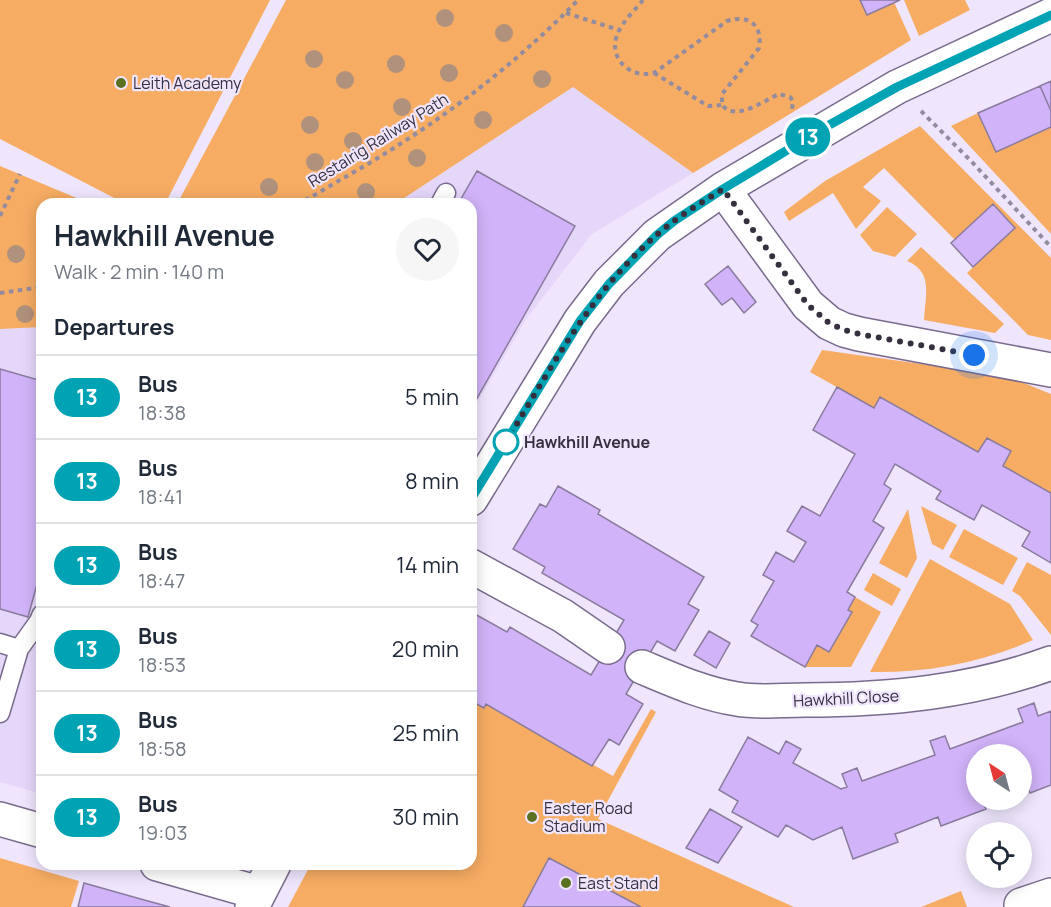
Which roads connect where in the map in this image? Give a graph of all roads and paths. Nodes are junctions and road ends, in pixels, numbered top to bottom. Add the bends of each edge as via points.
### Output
1 (578, 0) edge
2 (643, 0) edge
3 (566, 13) junction
4 (1051, 15) edge
5 (619, 30) junction
6 (654, 73) junction
7 (897, 87) junction
8 (722, 105) junction
9 (791, 114) dead end
10 (20, 174) dead end
11 (723, 189) junction
12 (308, 198) edge
13 (0, 216) edge
14 (1051, 247) edge
15 (36, 288) edge
16 (0, 292) edge
17 (1051, 370) edge
18 (477, 489) edge
19 (477, 569) edge
20 (36, 625) edge
21 (0, 643) edge
22 (608, 647) dead end
23 (19, 649) junction
24 (1051, 663) edge
25 (642, 667) dead end
26 (0, 713) edge
27 (0, 819) edge
28 (36, 829) edge
29 (173, 870) edge
30 (271, 870) edge
31 (255, 900) edge

1 - 3 path, Restalrig Railway Path
2 - 5 path
3 - 5 path
3 - 12 path, Restalrig Railway Path via 513,62 433,123
4 - 7 street
5 - 6 path via 615,45 621,63 636,74
6 - 8 path via 708,105
6 - 8 path via 727,21 744,18 758,30 759,48 722,94
7 - 11 street
7 - 14 path
8 - 9 path via 739,112 784,94 793,101
10 - 13 path
11 - 17 street via 808,305 829,323 859,334
11 - 18 street via 657,235 594,302
15 - 16 path
19 - 22 street via 563,616
20 - 23 lane
21 - 23 lane
23 - 26 lane
24 - 25 street, Hawkhill Close via 1001,679 937,692 762,701 714,695
27 - 28 street
29 - 31 street
30 - 31 street

